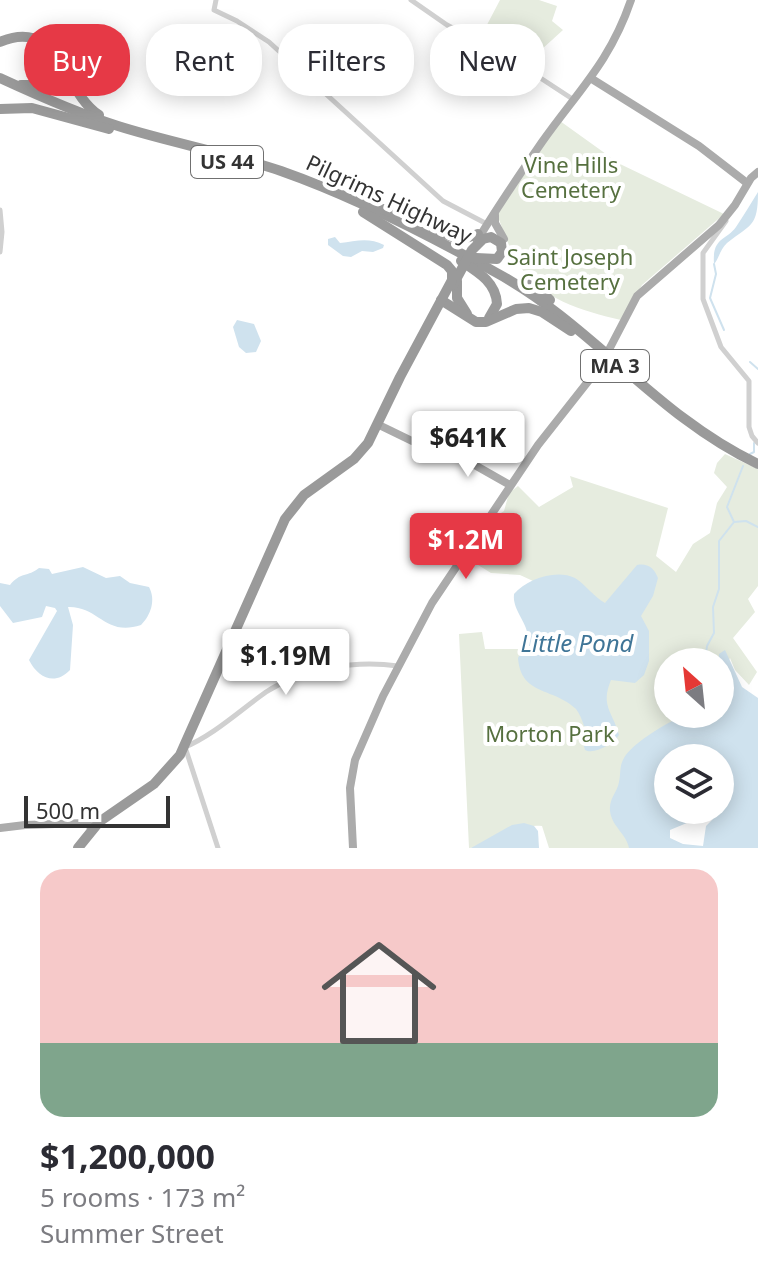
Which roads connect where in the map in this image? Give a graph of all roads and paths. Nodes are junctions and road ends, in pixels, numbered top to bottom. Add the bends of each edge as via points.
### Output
1 (216, 0) edge
2 (411, 0) edge
3 (631, 0) edge
4 (0, 42) edge
5 (0, 49) edge
6 (592, 79) junction
7 (1, 81) edge
8 (575, 101) junction
9 (0, 109) edge
10 (122, 127) junction
11 (109, 129) junction
12 (758, 172) edge
13 (747, 183) junction
14 (515, 184) junction
15 (343, 196) junction
16 (0, 210) edge
17 (363, 212) junction
18 (495, 214) junction
19 (728, 214) junction
20 (486, 224) junction
21 (478, 234) junction
22 (504, 239) dead end
23 (0, 252) edge
24 (458, 254) junction
25 (472, 260) junction
26 (455, 278) junction
27 (528, 278) dead end
28 (442, 301) junction
29 (460, 313) junction
30 (432, 322) junction
31 (589, 343) junction
32 (607, 350) junction
33 (377, 424) junction
34 (756, 441) edge
35 (758, 466) edge
36 (510, 485) junction
37 (399, 666) junction
38 (182, 746) junction
39 (91, 826) junction
40 (0, 828) edge
41 (77, 848) edge
42 (218, 848) edge
43 (353, 848) edge

1 - 20 street via 214,10 269,42 438,197
2 - 8 street
3 - 6 main road
4 - 10 highway, US 44 via 22,37 47,45 84,103
5 - 7 highway via 14,42 33,43 50,61 47,75 36,85
6 - 8 main road
6 - 13 main road
7 - 10 highway, Pilgrims Highway
7 - 11 highway, Pilgrims Highway
8 - 14 main road
9 - 11 highway, US 44 via 32,108
10 - 15 highway, Pilgrims Highway / US 44 via 266,167
11 - 17 highway, Pilgrims Highway / US 44 via 276,176
12 - 13 main road
13 - 19 main road
14 - 18 main road
14 - 20 main road
15 - 21 highway, US 44 via 457,239
15 - 24 highway, Pilgrims Highway
16 - 23 street
17 - 24 highway, Pilgrims Highway / US 44
17 - 26 highway via 447,265
18 - 20 main road
18 - 22 main road
19 - 32 main road via 640,292
19 - 34 street via 703,253 703,295 721,347 749,381 749,427
20 - 21 main road
20 - 25 main road
21 - 26 main road
24 - 25 highway
25 - 26 highway
25 - 26 highway via 496,294 490,317 476,320 464,310
25 - 31 highway, Pilgrims Highway / MA 3
25 - 32 highway, Pilgrims Highway / MA 3 via 532,294
26 - 28 highway
27 - 32 highway
28 - 29 highway
28 - 30 highway
29 - 30 highway via 446,311
29 - 31 highway via 480,323 516,309 533,309
30 - 33 highway
31 - 35 highway, Pilgrims Highway / MA 3 via 680,424
32 - 35 highway, Pilgrims Highway / MA 3 via 681,419
32 - 36 main road
33 - 36 main road via 456,454
33 - 38 highway via 360,452 304,495 285,519
36 - 37 main road via 441,589
37 - 38 street via 360,664 295,678 268,691 204,738
37 - 43 main road via 352,768
38 - 39 highway via 155,780
38 - 39 highway via 156,782
38 - 42 street
39 - 40 main road
39 - 41 highway

